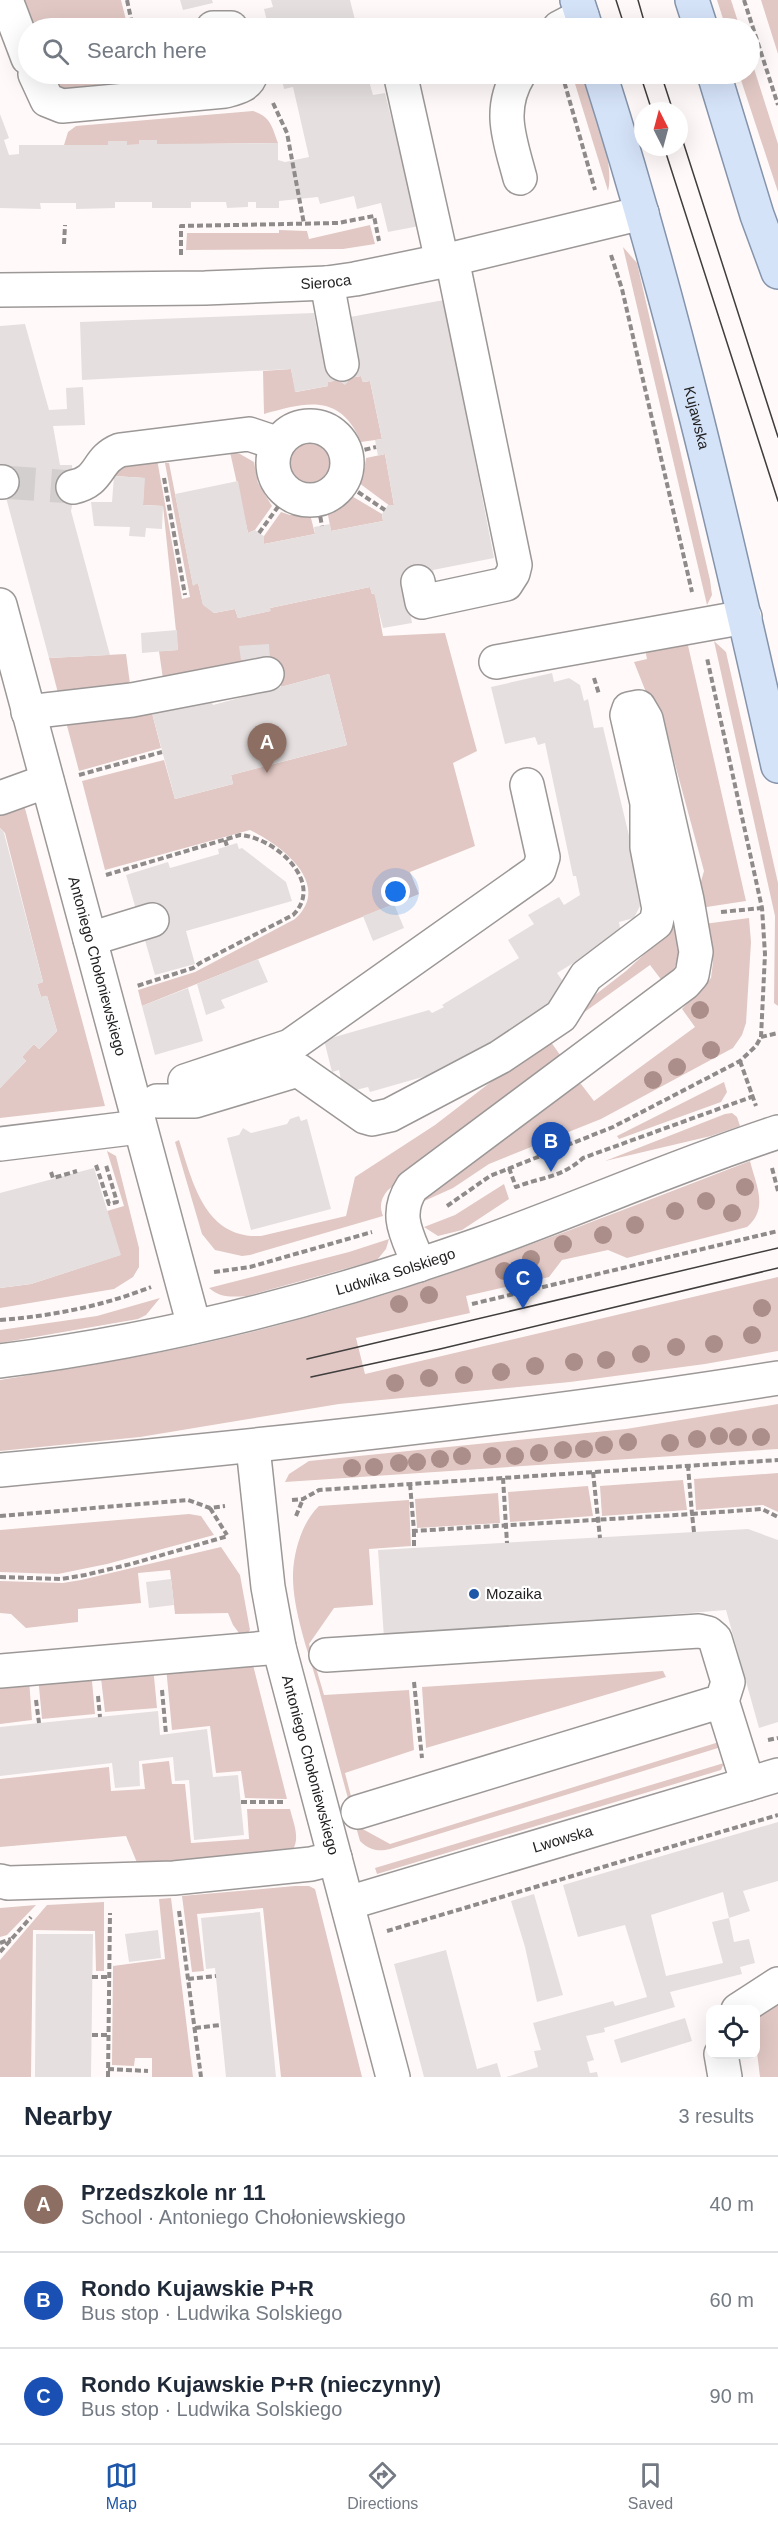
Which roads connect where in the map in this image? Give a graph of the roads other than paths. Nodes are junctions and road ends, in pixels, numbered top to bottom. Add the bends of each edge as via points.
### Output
1 (6, 0) edge
2 (692, 0) edge
3 (698, 18) edge
4 (18, 32) edge
5 (39, 84) edge
6 (243, 84) edge
7 (403, 84) edge
8 (514, 84) edge
9 (603, 84) edge
10 (717, 84) edge
11 (180, 85) edge
12 (520, 178) dead end
13 (642, 213) junction
14 (447, 260) junction
15 (778, 272) edge
16 (327, 283) junction
17 (0, 290) edge
18 (342, 364) dead end
19 (276, 447) junction
20 (72, 487) tunnel mouth
21 (418, 582) dead end
22 (0, 605) edge
23 (745, 617) junction
24 (496, 662) dead end
25 (267, 674) dead end
26 (28, 712) junction
27 (778, 765) edge
28 (58, 779) junction
29 (527, 785) dead end
30 (0, 798) edge
31 (152, 920) dead end
32 (90, 939) junction
33 (143, 1112) junction
34 (778, 1132) edge
35 (0, 1144) edge
36 (418, 1265) junction
37 (194, 1326) junction
38 (0, 1362) edge
39 (778, 1378) edge
40 (253, 1447) junction
41 (0, 1470) edge
42 (279, 1647) junction
43 (326, 1655) dead end
44 (5, 1666) edge
45 (722, 1701) junction
46 (763, 1780) edge
47 (358, 1812) dead end
48 (335, 1858) junction
49 (0, 1881) edge
50 (348, 1903) junction
51 (778, 1984) edge
52 (746, 2005) edge
53 (722, 2059) edge
54 (393, 2077) edge
55 (725, 2077) edge

1 - 4 street
2 - 3 main road
5 - 11 street via 47,100 62,106
6 - 11 street via 225,91
7 - 14 street
8 - 12 street via 506,102 506,122
9 - 13 main road, Kujawska
10 - 15 main road
13 - 14 street, Sieroca
13 - 23 main road, Kujawska via 695,405
14 - 16 street, Sieroca
14 - 21 street via 515,565 506,584 422,602
16 - 17 street, Sieroca
16 - 18 street
19 - 19 street via 274,472 279,484 332,484 338,437 328,429 293,429
19 - 20 street via 249,434 113,453 89,481
22 - 26 street, Antoniego Chołoniewskiego
23 - 24 street
23 - 27 main road, Kujawska
25 - 26 street via 132,700
26 - 28 street, Antoniego Chołoniewskiego
28 - 30 street
28 - 32 street, Antoniego Chołoniewskiego
29 - 33 street via 543,857 539,870 290,1046 189,1079
31 - 32 street
32 - 33 street, Antoniego Chołoniewskiego
33 - 35 street
33 - 36 street via 298,1070 365,1117 390,1116 500,1057 561,1016 586,976 656,923 658,917 647,847 647,803 627,715 629,709 639,707 646,719 691,918 696,952 692,975 412,1187 402,1213
33 - 37 street, Antoniego Chołoniewskiego
34 - 36 street, Ludwika Solskiego
36 - 37 street, Ludwika Solskiego via 295,1302
37 - 38 street, Ludwika Solskiego
39 - 40 street via 622,1403
40 - 41 street
40 - 42 street, Antoniego Chołoniewskiego via 268,1587
42 - 44 street
42 - 48 street, Antoniego Chołoniewskiego
43 - 45 street via 708,1632 715,1639 728,1682
45 - 46 street
45 - 47 street
46 - 50 street, Lwowska
48 - 49 street via 174,1878
48 - 50 street, Antoniego Chołoniewskiego
50 - 54 street, Antoniego Chołoniewskiego
51 - 52 street
53 - 55 street

